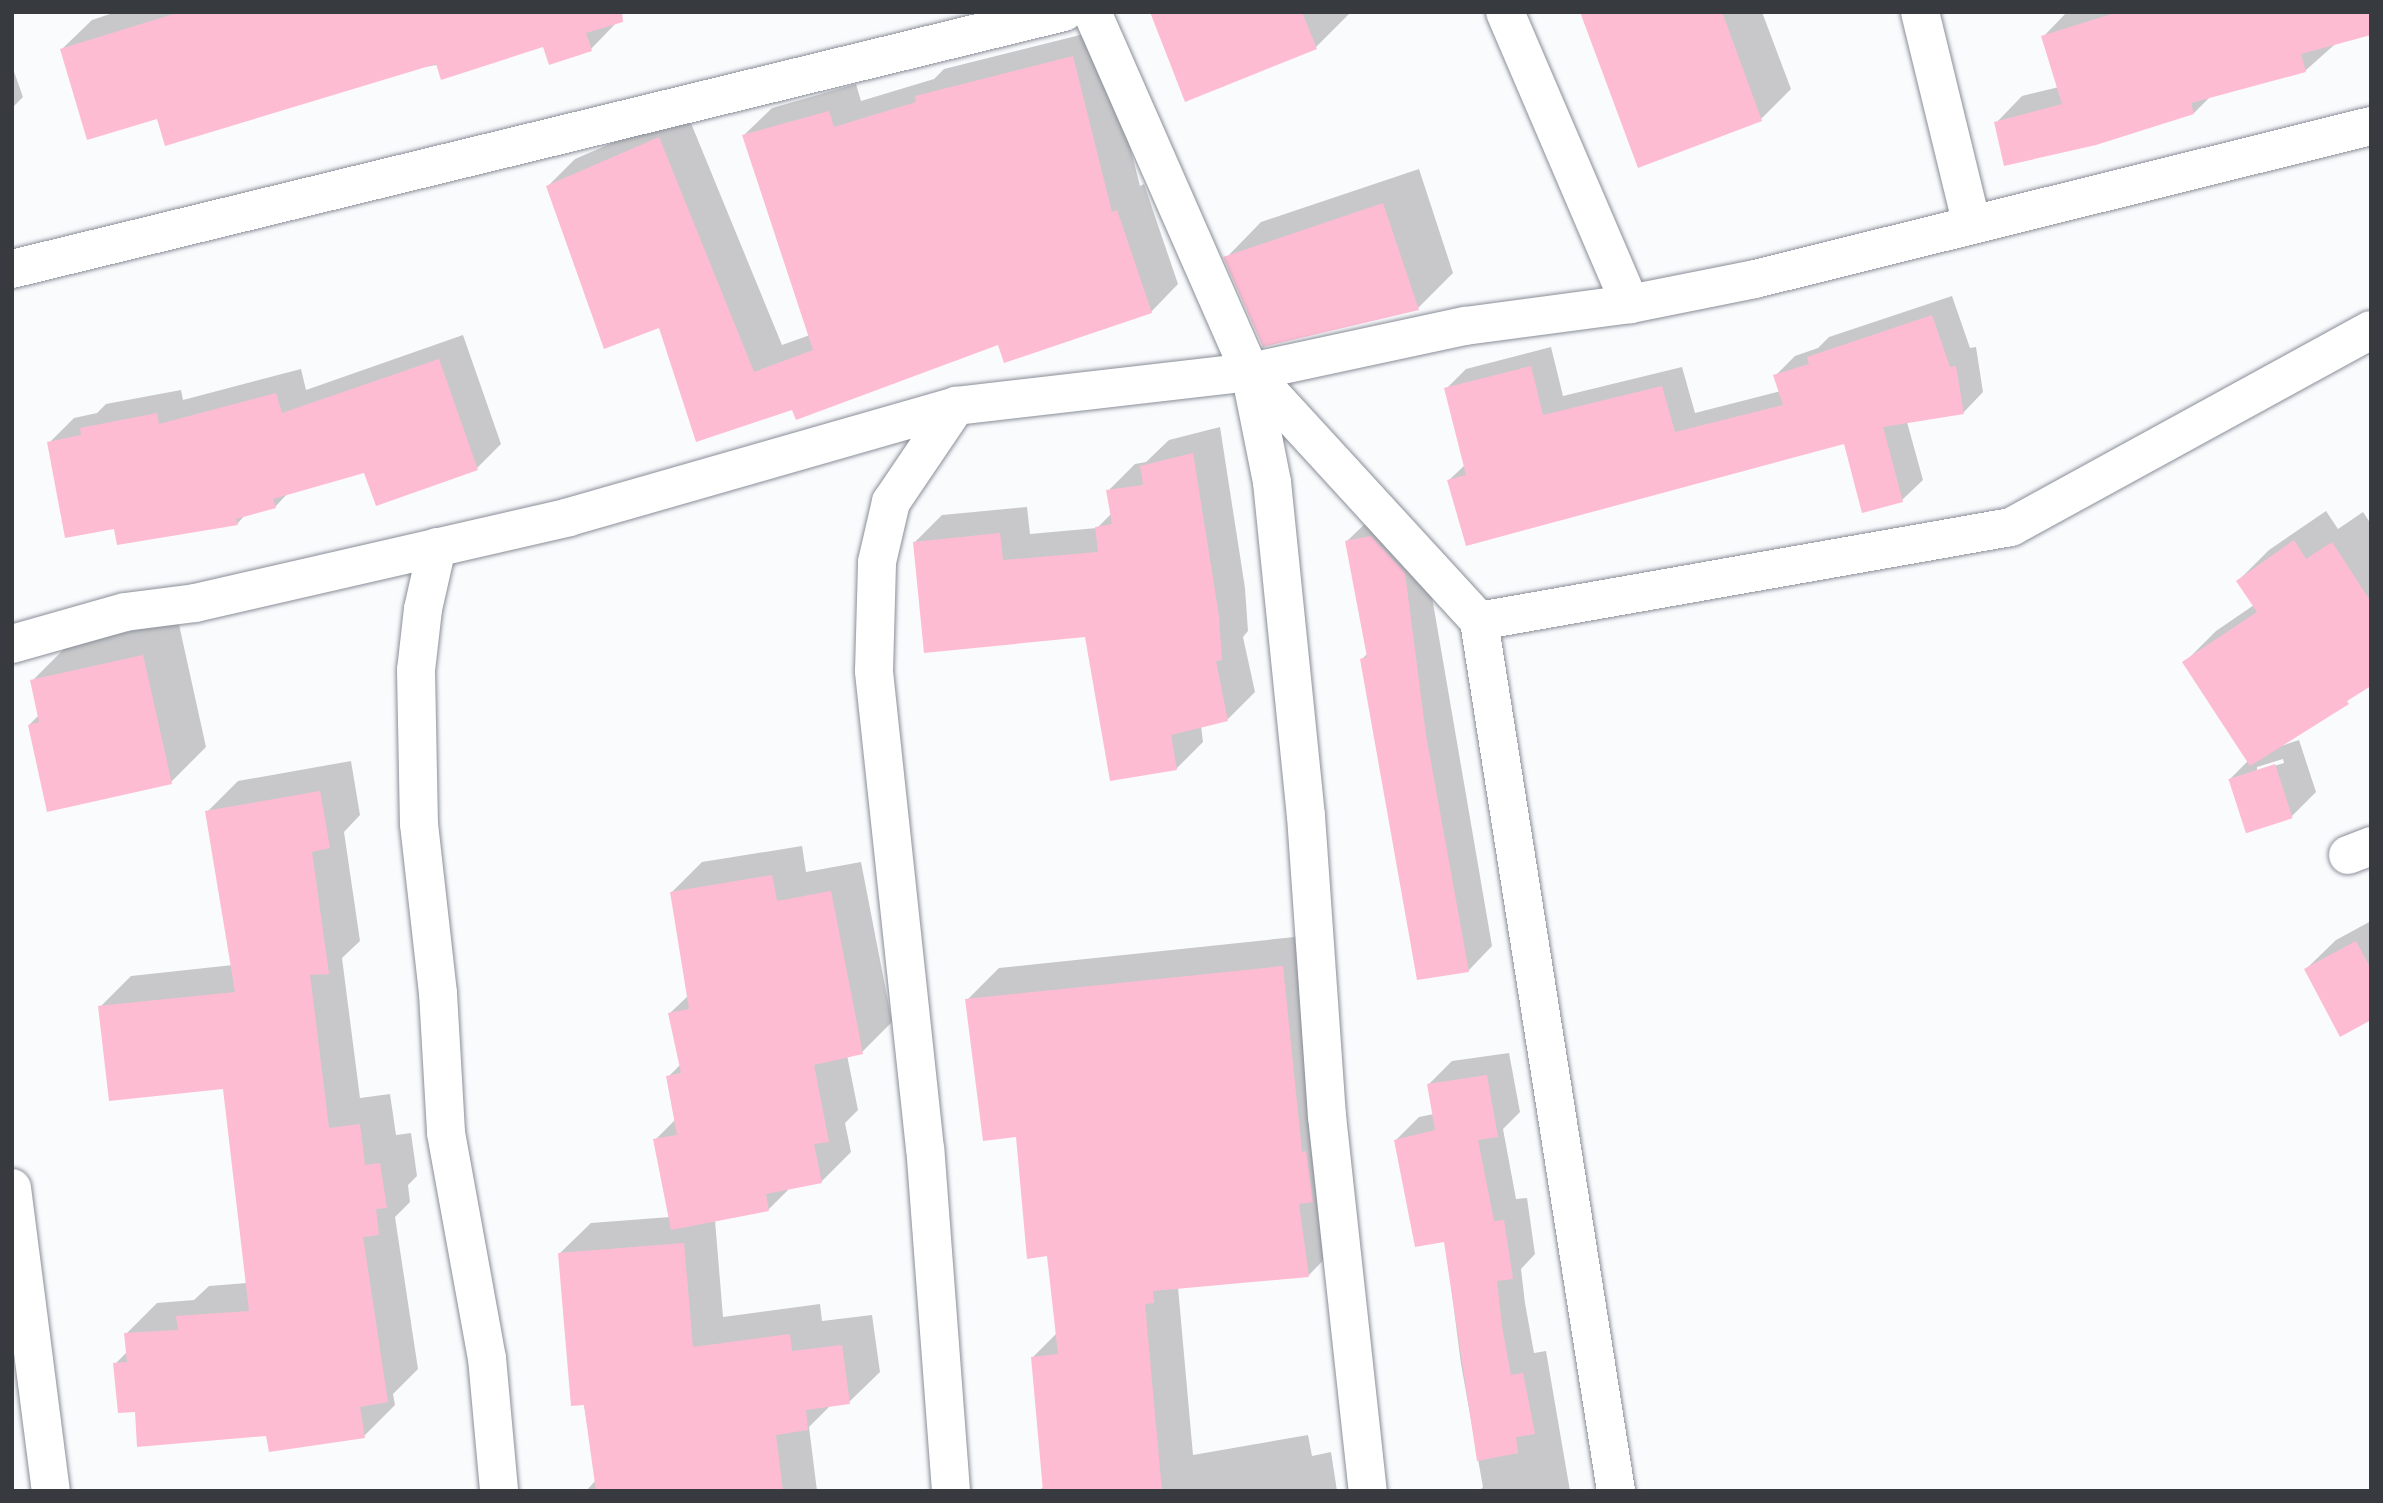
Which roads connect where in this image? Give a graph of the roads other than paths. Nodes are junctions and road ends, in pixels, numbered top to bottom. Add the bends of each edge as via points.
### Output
1 (1064, 12) edge
2 (1092, 12) edge
3 (1505, 12) edge
4 (1920, 12) edge
5 (2368, 138) edge
6 (1972, 225) junction
7 (12, 268) edge
8 (1630, 304) junction
9 (2371, 330) edge
10 (1250, 372) junction
11 (956, 406) junction
12 (437, 547) junction
13 (1479, 621) junction
14 (12, 644) edge
15 (12, 1188) edge
16 (51, 1491) edge
17 (499, 1491) edge
18 (951, 1491) edge
19 (1368, 1491) edge
20 (1616, 1491) edge

1 - 7 street
2 - 10 street
3 - 8 street
4 - 6 street
5 - 6 street
6 - 8 street via 1755,279
8 - 10 street via 1465,326
9 - 13 street via 2011,527
10 - 11 street
10 - 13 street
10 - 19 street via 1272,482 1307,816 1327,1116
11 - 12 street via 569,517
11 - 18 street via 891,502 877,562 874,671 925,1149
12 - 14 street via 195,603 125,612
12 - 17 street via 416,670 419,824 438,993 446,1133 487,1358
13 - 20 street
15 - 16 street

